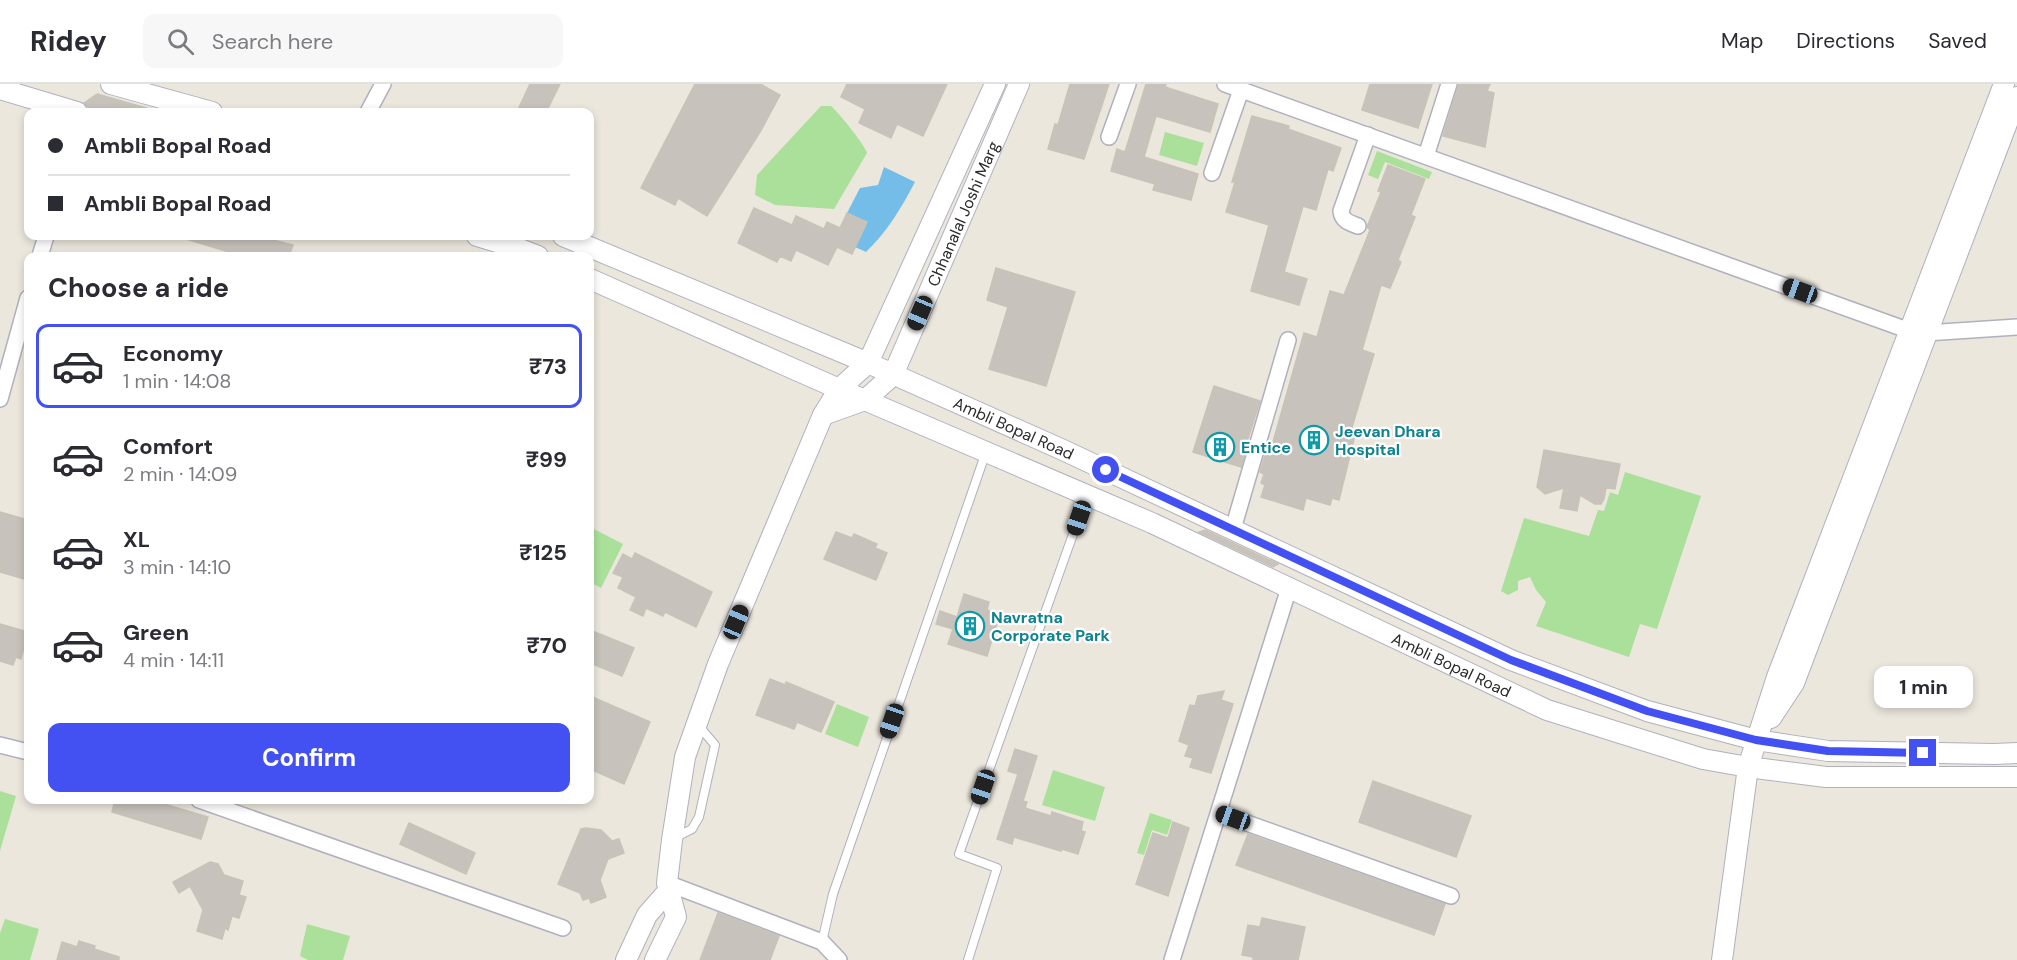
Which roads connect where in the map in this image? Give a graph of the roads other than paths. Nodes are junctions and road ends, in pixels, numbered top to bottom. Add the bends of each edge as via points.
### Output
1 (111, 84) edge
2 (383, 84) edge
3 (995, 84) edge
4 (1019, 84) edge
5 (1128, 84) edge
6 (1225, 84) edge
7 (1449, 84) edge
8 (2004, 84) edge
9 (0, 89) edge
10 (1241, 90) junction
11 (2017, 97) edge
12 (64, 108) edge
13 (198, 108) edge
14 (370, 108) edge
15 (1368, 135) junction
16 (1109, 137) dead end
17 (1426, 156) junction
18 (1212, 173) dead end
19 (1358, 226) dead end
20 (490, 240) edge
21 (573, 240) edge
22 (527, 252) edge
23 (594, 281) edge
24 (24, 312) edge
25 (2017, 327) edge
26 (1918, 332) junction
27 (1288, 340) dead end
28 (868, 363) junction
29 (893, 375) junction
30 (839, 389) junction
31 (0, 399) edge
32 (865, 400) junction
33 (823, 415) junction
34 (986, 452) junction
35 (1087, 494) junction
36 (1233, 529) junction
37 (1289, 588) junction
38 (697, 724) junction
39 (1756, 740) junction
40 (0, 745) edge
41 (24, 751) edge
42 (2017, 753) edge
43 (1748, 767) junction
44 (2017, 777) edge
45 (210, 804) edge
46 (1219, 813) junction
47 (672, 840) junction
48 (668, 887) junction
49 (1451, 896) dead end
50 (563, 928) dead end
51 (822, 942) junction
52 (626, 960) edge
53 (655, 960) edge
54 (839, 960) edge
55 (968, 960) edge
56 (1172, 960) edge
57 (1722, 960) edge

1 - 13 street
2 - 14 street
3 - 28 street, Chhanalal Joshi Marg
4 - 29 street, Chhanalal Joshi Marg
5 - 16 street
6 - 10 street
7 - 17 street
8 - 26 street
9 - 12 street
10 - 15 street
10 - 18 street
11 - 26 street
15 - 17 street
15 - 19 street via 1341,211 1345,221
17 - 26 street
20 - 22 street
21 - 28 street, Ambli Bopal Road
23 - 30 street, Ambli Bopal Road
24 - 31 street
25 - 26 street
26 - 39 street via 1794,683
27 - 36 street
28 - 29 street, Ambli Bopal Road
28 - 30 street
29 - 32 street
29 - 36 street, Ambli Bopal Road
30 - 32 street, Ambli Bopal Road
30 - 33 street
32 - 33 street
32 - 34 street, Ambli Bopal Road
33 - 38 street via 718,664
34 - 35 street, Ambli Bopal Road
34 - 51 lane via 832,894
35 - 37 street, Ambli Bopal Road
35 - 55 lane via 959,854 997,868
36 - 39 street, Ambli Bopal Road via 1511,660 1647,711
37 - 43 street, Ambli Bopal Road via 1546,710 1703,759
37 - 46 street
38 - 47 street via 685,757
38 - 47 lane via 715,745 699,817 692,829
39 - 42 street, Ambli Bopal Road via 1828,751
39 - 43 street
40 - 41 street
43 - 44 street, Ambli Bopal Road via 1826,777
43 - 57 street
45 - 50 street
46 - 49 street
46 - 56 street
47 - 48 street
48 - 51 street
48 - 52 street via 647,915
48 - 53 street via 676,917
51 - 54 street

